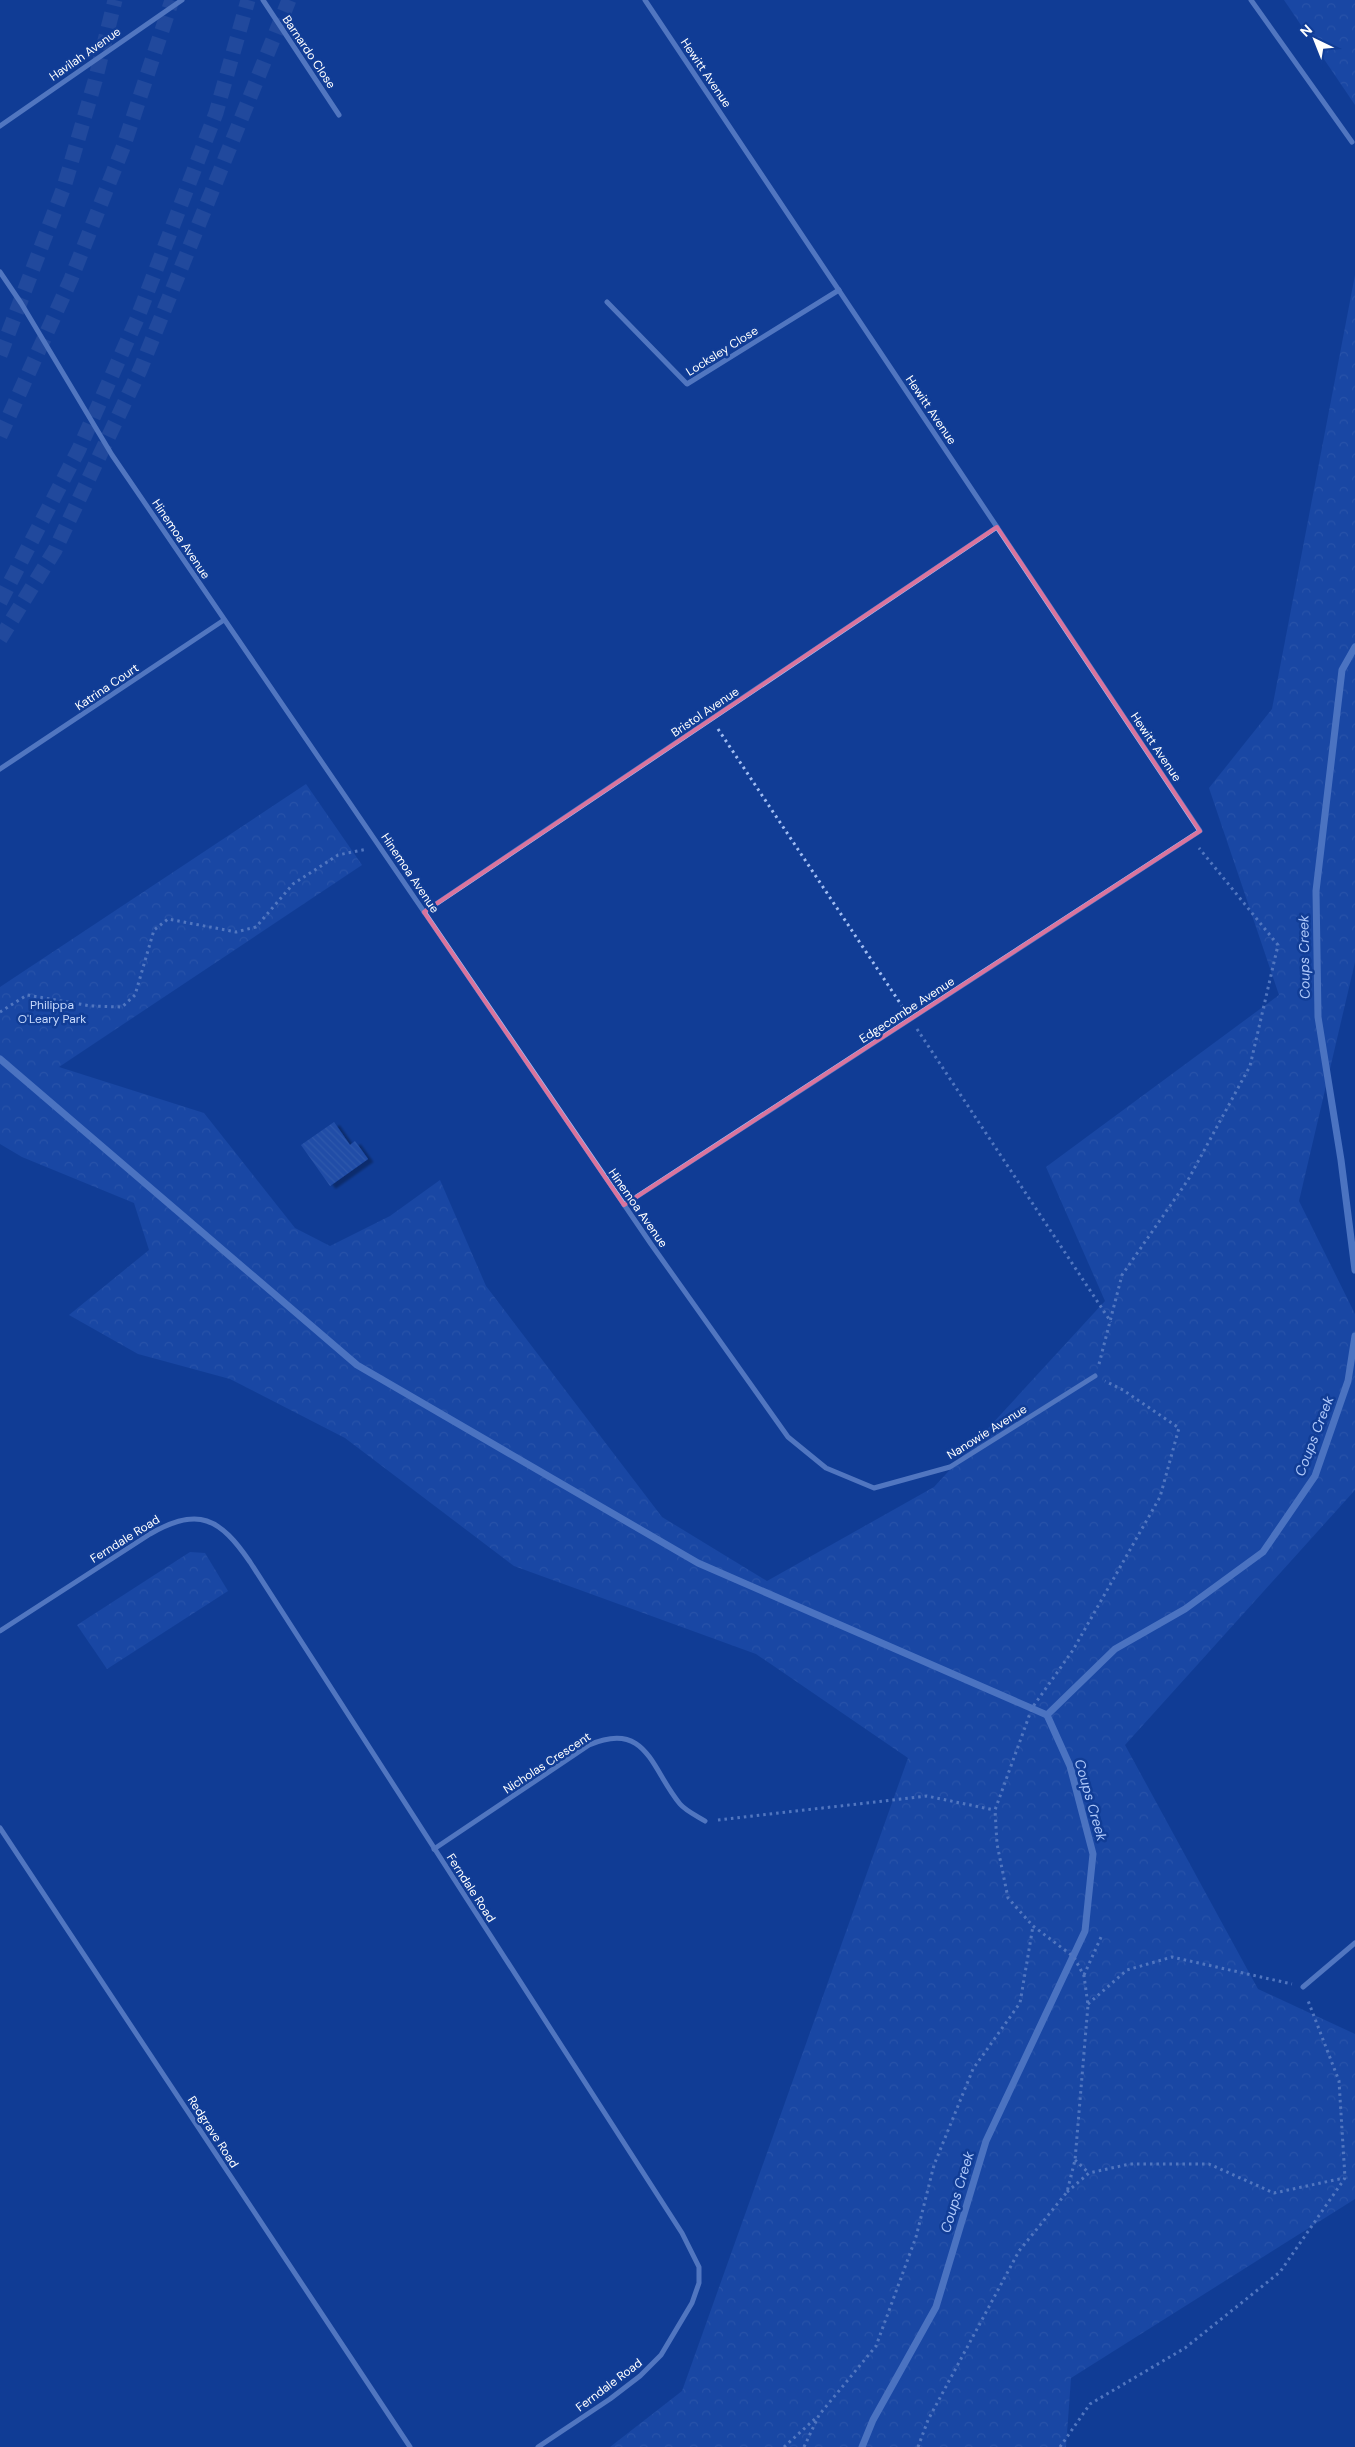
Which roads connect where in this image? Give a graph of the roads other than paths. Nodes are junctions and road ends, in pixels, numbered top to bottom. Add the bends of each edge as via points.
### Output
1 (182, 0) edge
2 (263, 0) edge
3 (645, 0) edge
4 (1251, 0) edge
5 (339, 115) dead end
6 (0, 126) edge
7 (1352, 142) dead end
8 (0, 272) edge
9 (839, 290) junction
10 (607, 302) dead end
11 (997, 527) junction
12 (224, 620) junction
13 (0, 769) edge
14 (1200, 831) joint
15 (424, 912) junction
16 (624, 1205) junction
17 (1096, 1376) road end
18 (826, 1468) joint
19 (0, 1631) edge
20 (705, 1822) road end
21 (0, 1828) edge
22 (434, 1849) junction
23 (1355, 1943) edge
24 (1303, 1987) road end
25 (410, 2447) edge
26 (538, 2447) edge

1 - 6 street, Havilah Avenue
2 - 5 street, Barnardo Close
3 - 9 street, Hewitt Avenue
4 - 7 street
8 - 12 street, Hinemoa Avenue via 112,456
9 - 10 street, Locksley Close via 687,384
9 - 11 street, Hewitt Avenue
11 - 14 street, Hewitt Avenue
11 - 15 street, Bristol Avenue
12 - 13 street, Katrina Court
12 - 15 street, Hinemoa Avenue
14 - 16 street, Edgecombe Avenue
15 - 16 street, Hinemoa Avenue
16 - 18 street, Hinemoa Avenue via 788,1437
17 - 18 street, Nanowie Avenue via 950,1467 874,1488
19 - 22 street, Ferndale Road via 169,1523 188,1517 206,1521 238,1543
20 - 22 street, Nicholas Crescent via 681,1805 649,1755 637,1743 623,1738 604,1739 589,1745
21 - 25 street, Redgrave Road
22 - 26 street, Ferndale Road via 682,2233 699,2267 699,2284 692,2303 661,2355 610,2399
23 - 24 street

